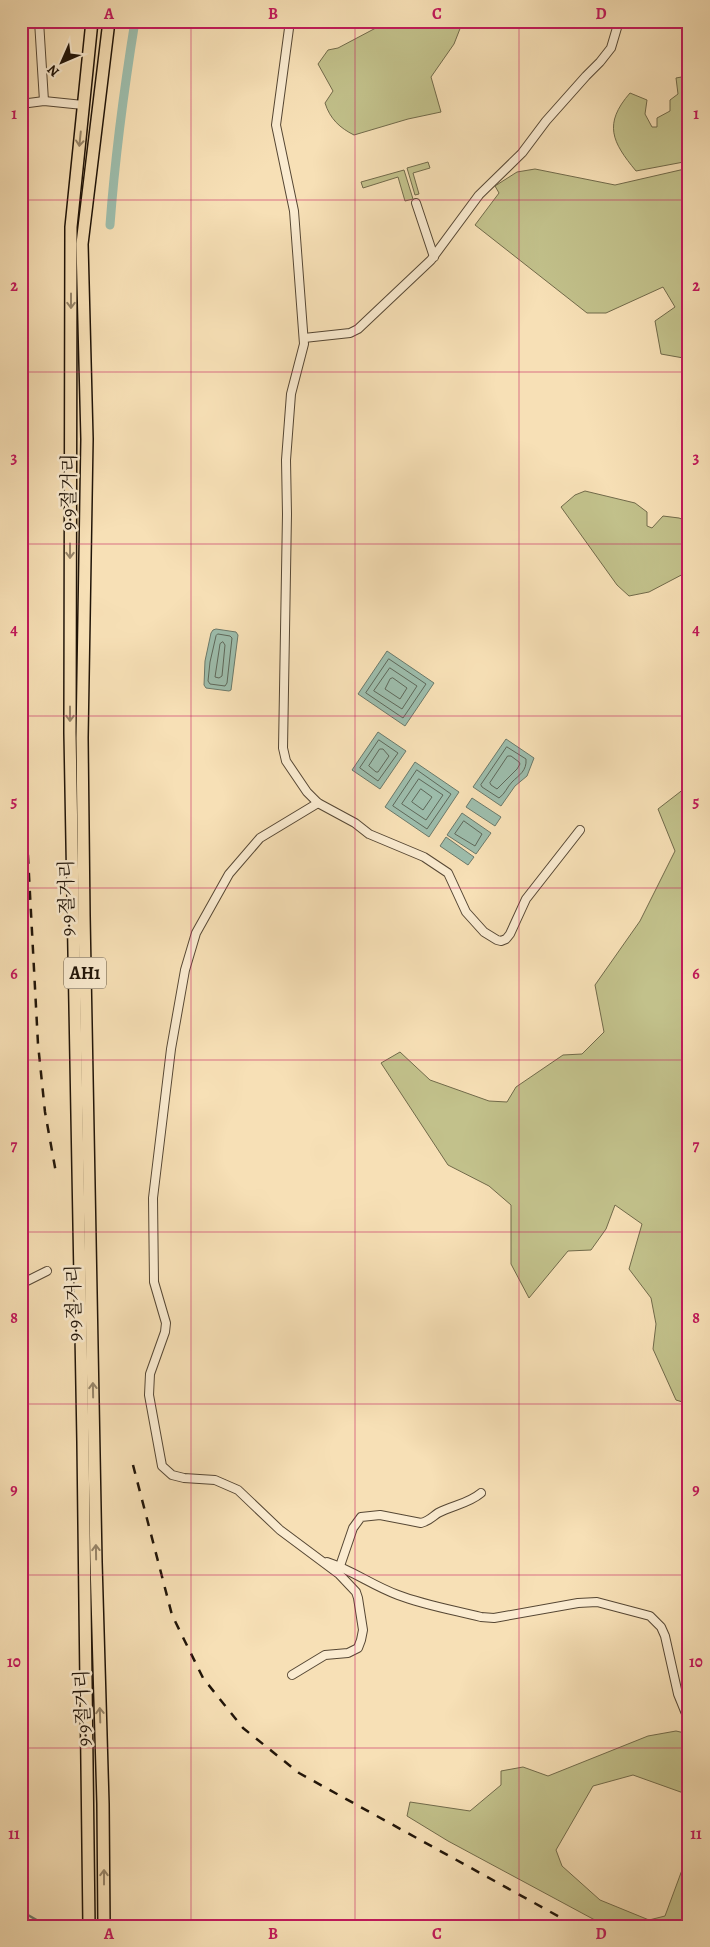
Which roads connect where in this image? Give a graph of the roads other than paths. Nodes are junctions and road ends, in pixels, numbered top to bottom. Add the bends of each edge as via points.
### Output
1 (39, 21) edge
2 (92, 21) edge
3 (109, 21) edge
4 (290, 21) edge
5 (619, 21) edge
6 (44, 102) junction
7 (21, 104) edge
8 (83, 105) junction
9 (416, 203) dead end
10 (434, 257) junction
11 (304, 338) junction
12 (318, 803) junction
13 (580, 830) dead end
14 (47, 1271) dead end
15 (21, 1284) edge
16 (481, 1493) dead end
17 (323, 1561) junction
18 (340, 1566) junction
19 (292, 1675) dead end
20 (689, 1721) edge
21 (89, 1926) edge
22 (104, 1926) edge

1 - 6 street
2 - 8 highway, 9·9절거리 / AH1
22 -> 3 highway, 9·9절거리 / AH1 via 84,916 82,738 87,439 82,244
4 - 11 street via 276,126 294,211
5 - 10 street via 611,48 522,153 479,195
6 - 7 street
6 - 8 street
8 -> 21 highway, 9·9절거리 / AH1 via 71,227 70,733
9 - 10 street
10 - 11 street via 358,329 350,333
11 - 12 street via 291,394 286,460 283,748 286,761
12 - 13 street via 369,834 440,866 448,873 466,912 484,932 501,941 510,934 526,899
12 - 17 street via 254,844 229,874 196,933 188,961 171,1049 153,1198 154,1282 166,1332 150,1374 149,1395 157,1447 166,1472 184,1478 215,1480 238,1490 280,1530
14 - 15 street
16 - 18 street via 427,1522 380,1515 361,1517 353,1528
17 - 18 street
17 - 19 street via 356,1592 362,1640 355,1651 325,1655
18 - 20 street via 398,1596 481,1617 494,1618 597,1602 650,1616 665,1636 678,1694

